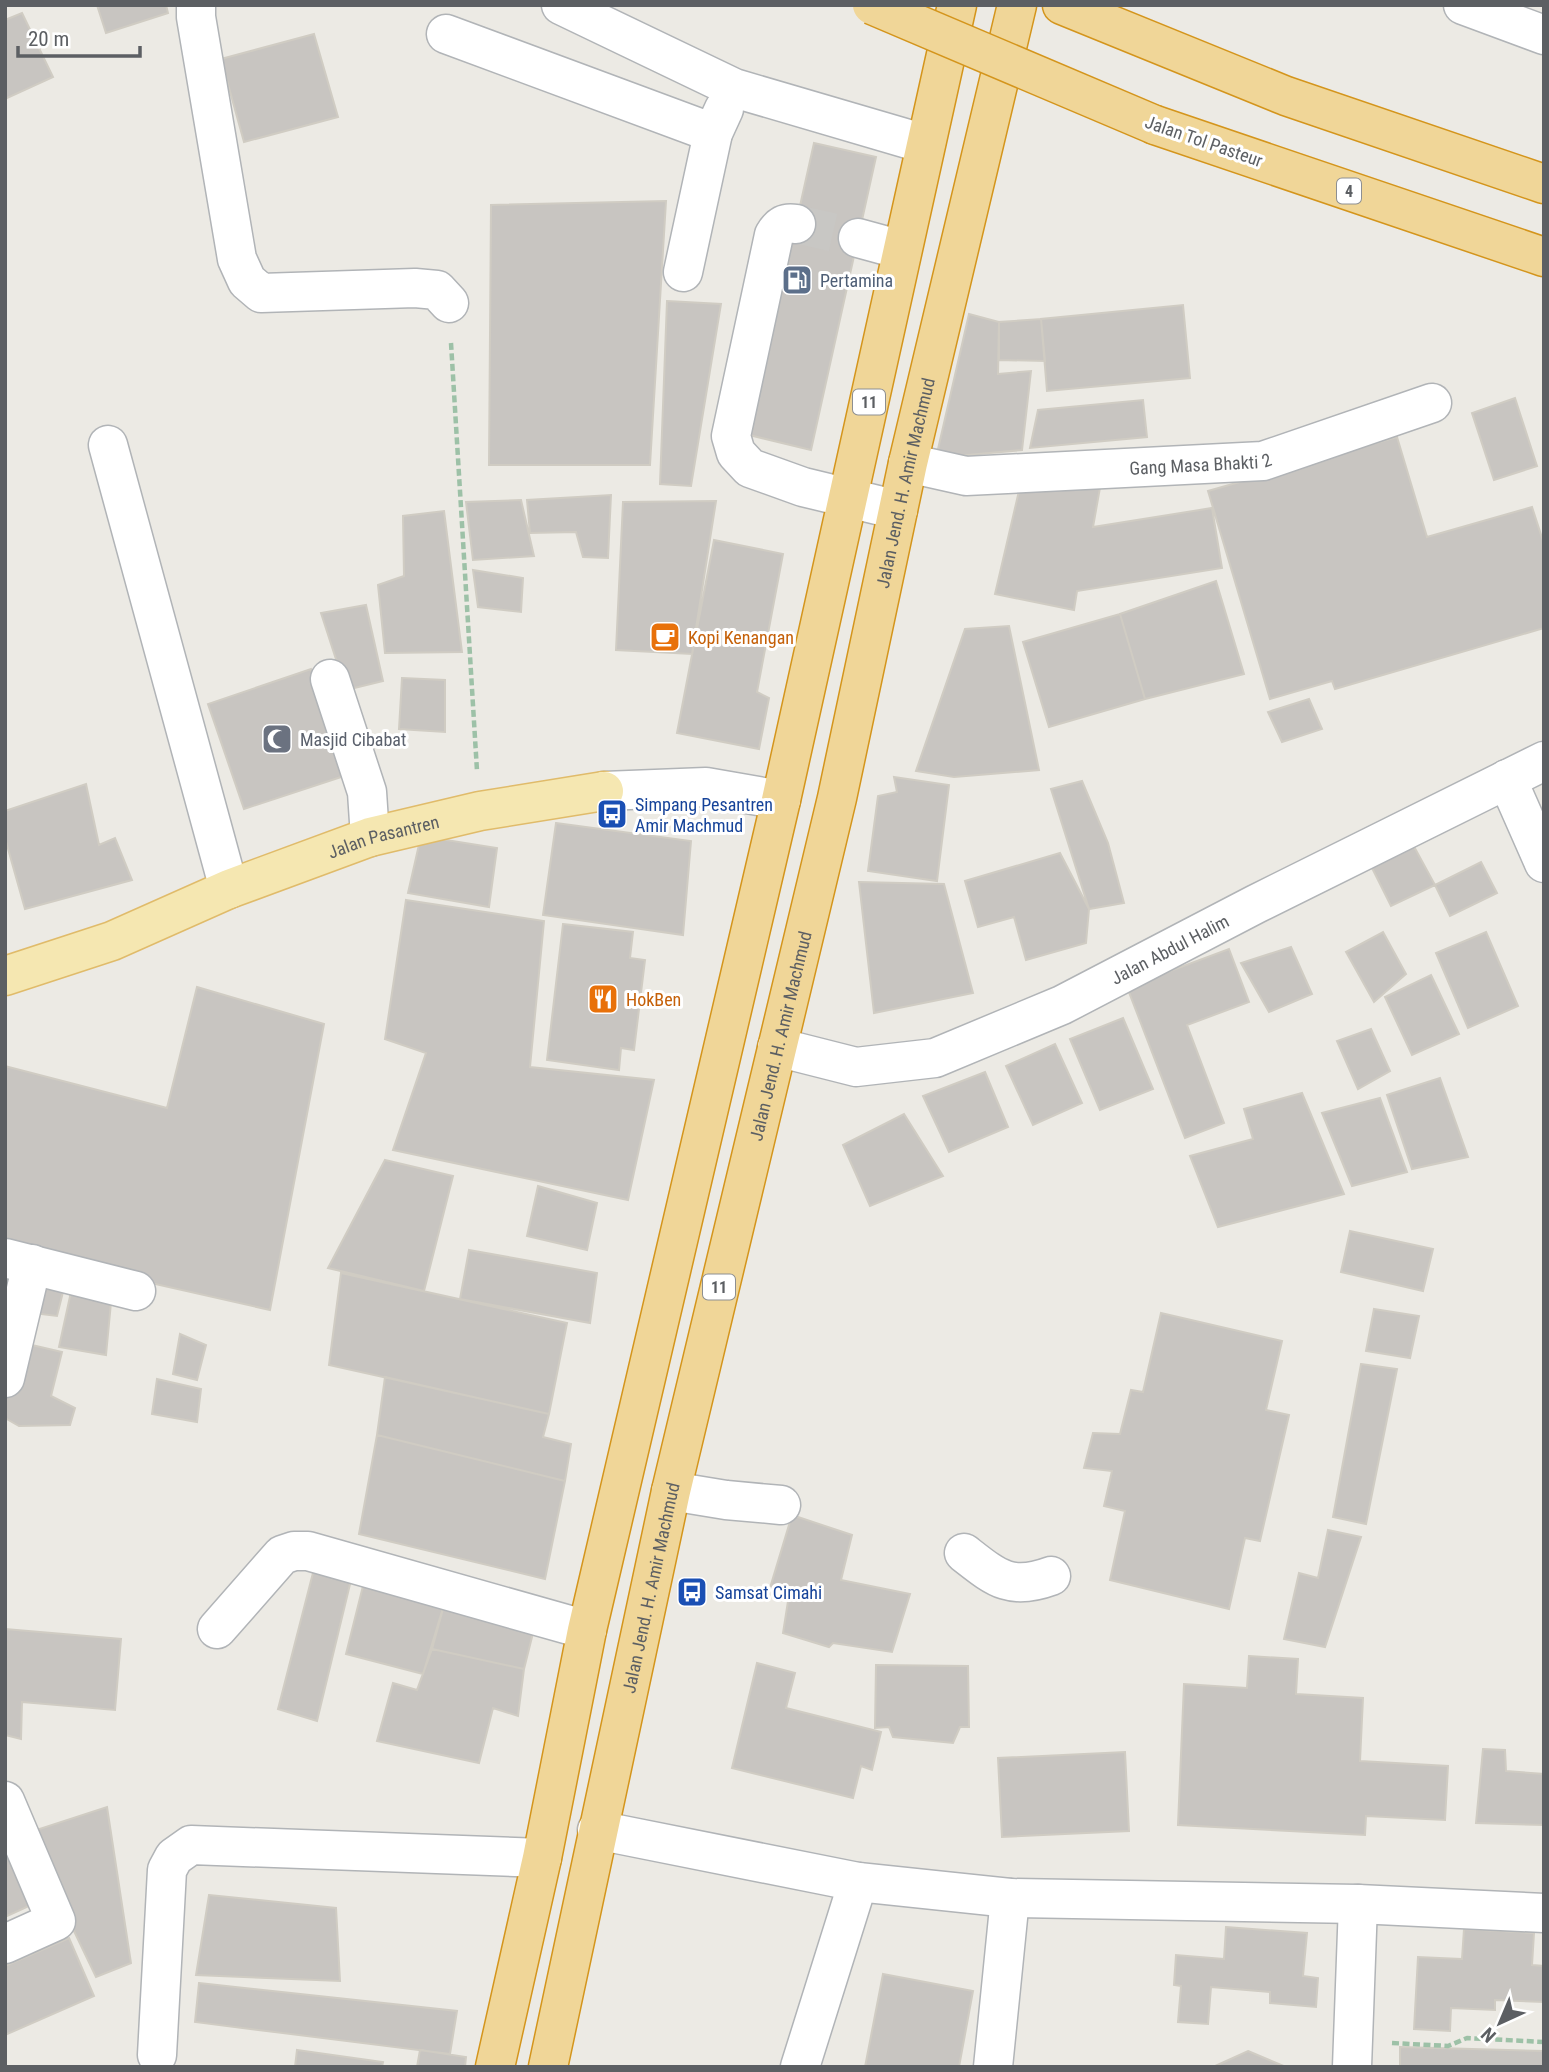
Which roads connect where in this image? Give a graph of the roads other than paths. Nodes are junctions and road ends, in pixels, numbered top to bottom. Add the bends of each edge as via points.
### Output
1 (196, 5) edge
2 (561, 5) edge
3 (872, 5) edge
4 (957, 5) edge
5 (1017, 5) edge
6 (1062, 5) edge
7 (1463, 5) edge
8 (446, 34) dead end
9 (1544, 35) edge
10 (734, 88) junction
11 (713, 133) junction
12 (925, 144) junction
13 (1544, 184) edge
14 (796, 224) dead end
15 (858, 239) tunnel mouth
16 (902, 250) junction
17 (1544, 257) edge
18 (683, 272) dead end
19 (449, 303) road end
20 (1432, 403) dead end
21 (108, 445) dead end
22 (908, 463) junction
23 (849, 499) junction
24 (898, 510) junction
25 (331, 679) dead end
26 (1544, 761) edge
27 (1507, 779) junction
28 (604, 791) joint
29 (781, 800) junction
30 (370, 837) junction
31 (1544, 863) edge
32 (229, 890) junction
33 (5, 976) edge
34 (777, 1048) junction
35 (19, 1261) edge
36 (136, 1291) dead end
37 (5, 1378) edge
38 (671, 1491) junction
39 (780, 1505) dead end
40 (964, 1553) dead end
41 (1051, 1576) dead end
42 (217, 1629) dead end
43 (587, 1630) junction
44 (5, 1801) edge
45 (597, 1830) junction
46 (542, 1858) junction
47 (858, 1882) junction
48 (1010, 1898) junction
49 (1358, 1904) junction
50 (1544, 1913) edge
51 (5, 1944) edge
52 (1352, 2053) edge
53 (157, 2055) dead end
54 (495, 2067) edge
55 (548, 2067) edge
56 (800, 2067) edge
57 (993, 2067) edge

1 - 19 street via 236,259 247,281 261,293 437,290
2 - 10 street
3 - 17 highway, Jalan Tol Pasteur / 4, bridge via 1155,125
4 - 12 highway, 11
5 - 22 highway, Jalan Jend. H. Amir Machmud / 11
6 - 13 highway via 1286,96
7 - 9 street
8 - 11 street
10 - 11 street
10 - 12 street
11 - 18 street
12 - 16 highway, 11
14 - 23 street via 779,226 774,235 731,436 736,453 750,468
15 - 16 street
16 - 23 highway, 11
20 - 22 street, Gang Masa Bhakti 2 via 1263,461 966,476
21 - 32 street
22 - 24 highway, Jalan Jend. H. Amir Machmud / 11
23 - 24 street
23 - 29 highway, 11
24 - 34 highway, Jalan Jend. H. Amir Machmud / 11 via 837,798
25 - 30 street via 367,792
26 - 27 street, Jalan Abdul Halim
27 - 31 street
27 - 34 street, Jalan Abdul Halim via 1062,1005 935,1058 856,1067
28 - 29 street, Jalan Pasantren via 706,787
28 - 30 main road, Jalan Pasantren via 480,811
29 - 43 highway, 11
30 - 32 main road, Jalan Pasantren
32 - 33 main road, Jalan Pasantren via 112,941
34 - 38 highway, Jalan Jend. H. Amir Machmud / 11
35 - 36 street
35 - 37 street
38 - 39 street
38 - 45 highway, Jalan Jend. H. Amir Machmud / 11
40 - 41 street via 1006,1581 1031,1583
42 - 43 street via 282,1555 308,1551
43 - 46 highway, 11
44 - 51 street via 56,1922
45 - 47 street
45 - 55 highway, Jalan Jend. H. Amir Machmud / 11
46 - 53 street via 191,1845 174,1857 167,1870
46 - 54 highway, 11
47 - 48 street
47 - 56 street
48 - 49 street
48 - 57 street
49 - 50 street
49 - 52 street

